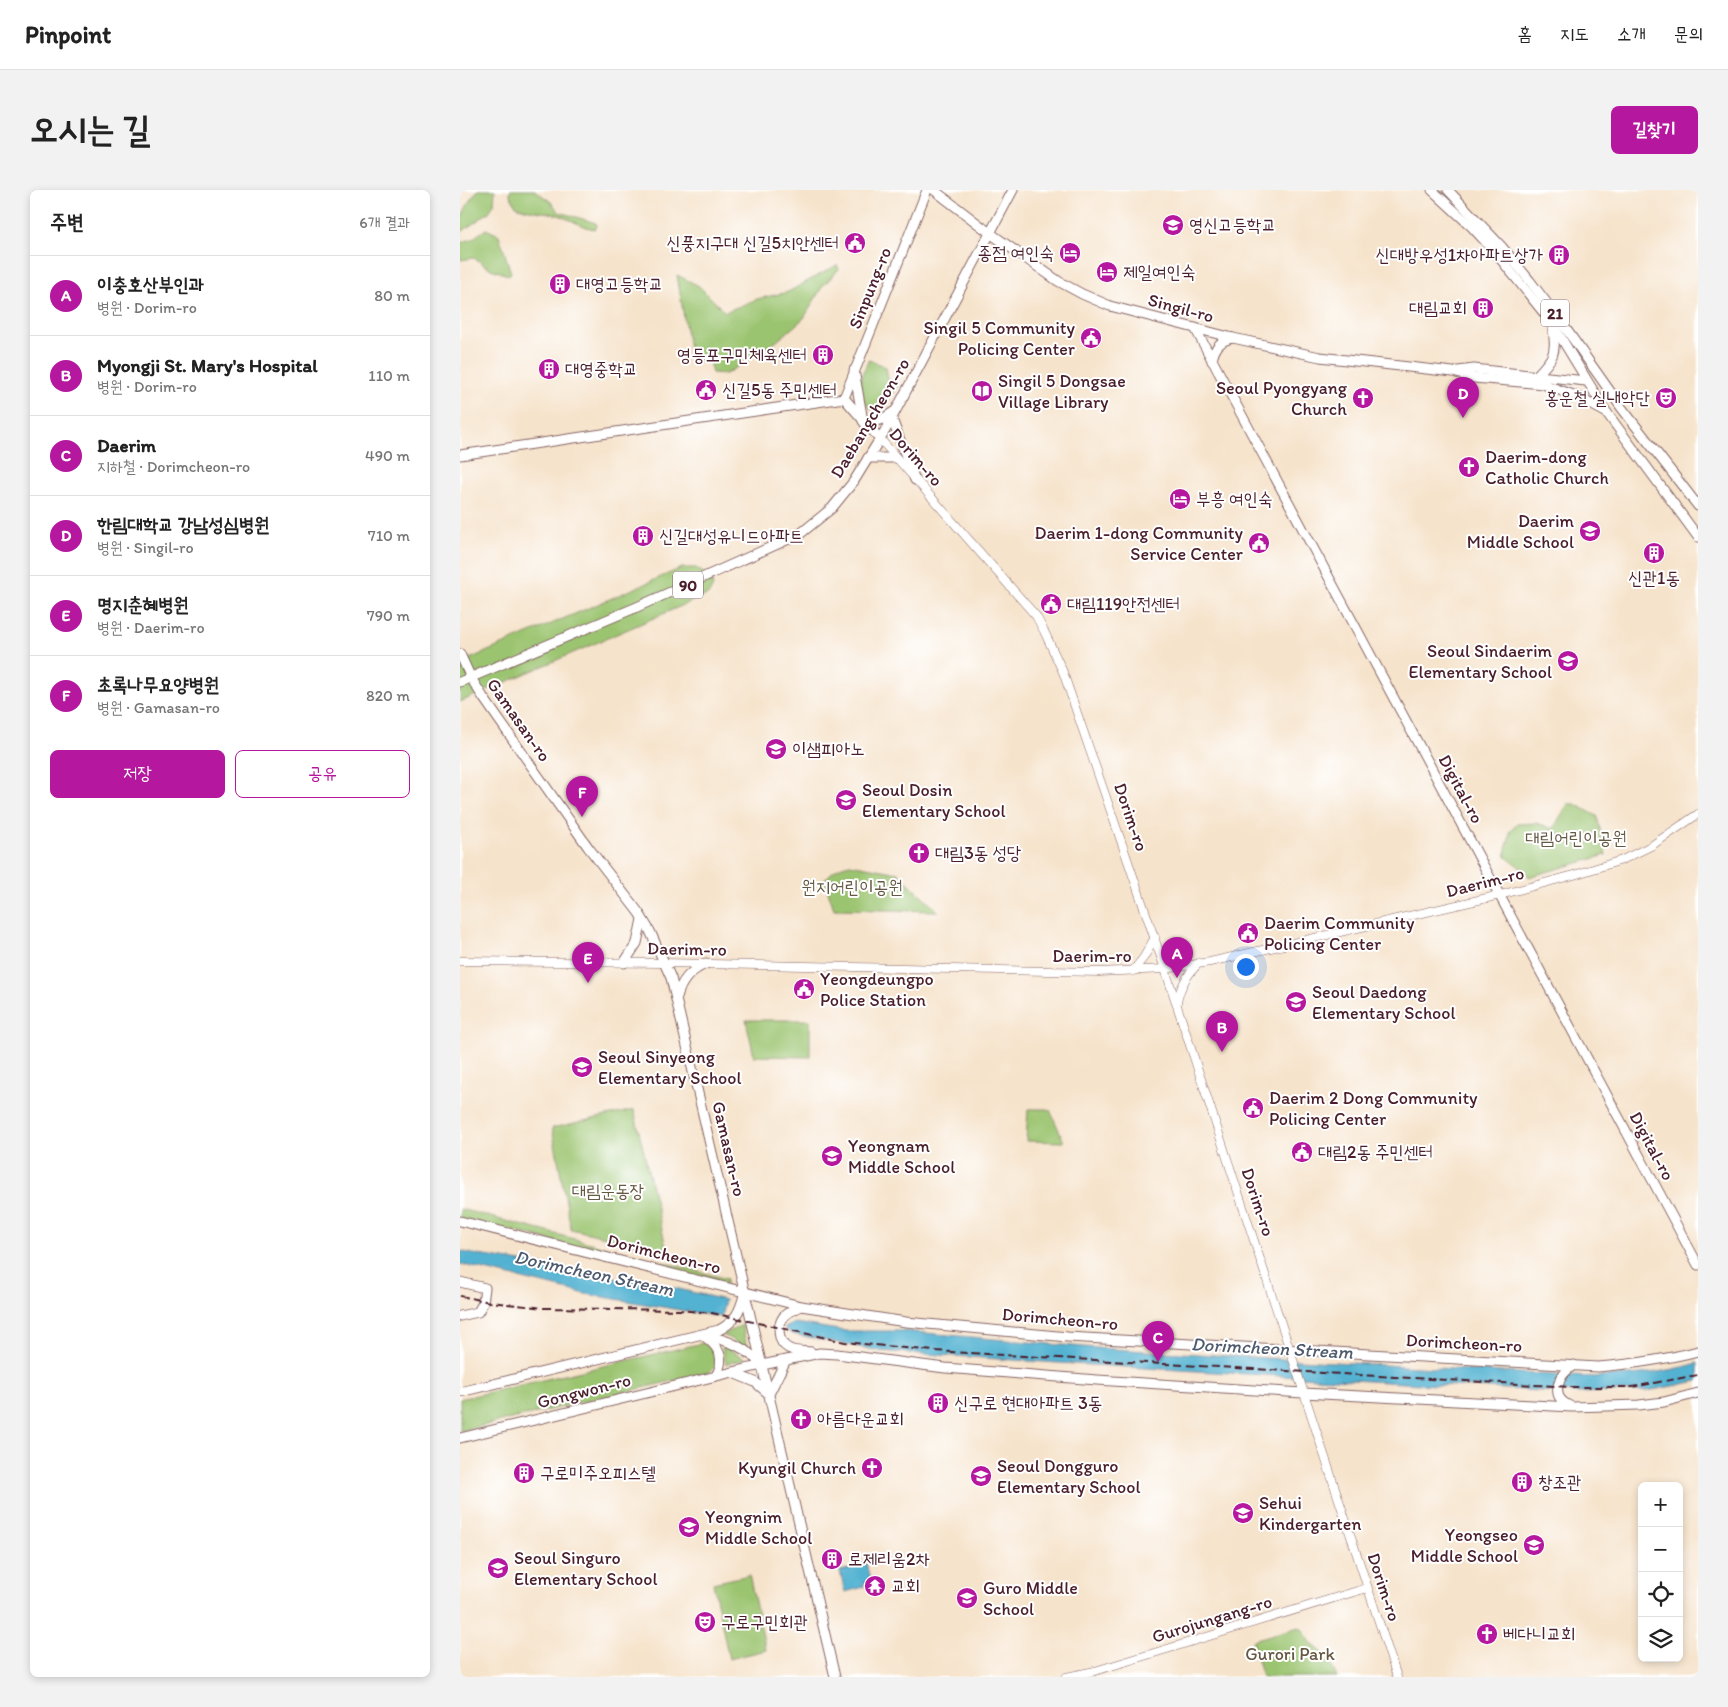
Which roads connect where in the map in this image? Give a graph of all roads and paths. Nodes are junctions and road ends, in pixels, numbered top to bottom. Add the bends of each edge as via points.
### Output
1 (927, 190) edge
2 (934, 190) edge
3 (1013, 190) edge
4 (1432, 190) edge
5 (1448, 190) edge
6 (990, 233) junction
7 (1552, 323) junction
8 (1195, 328) junction
9 (1233, 338) junction
10 (1212, 361) junction
11 (854, 370) junction
12 (1453, 372) junction
13 (1536, 376) junction
14 (1586, 381) junction
15 (1604, 382) junction
16 (844, 398) junction
17 (897, 410) junction
18 (1607, 413) junction
19 (892, 419) junction
20 (864, 422) junction
21 (880, 440) junction
22 (460, 454) edge
23 (868, 458) junction
24 (896, 458) junction
25 (915, 480) junction
26 (1698, 506) edge
27 (1698, 537) edge
28 (460, 654) edge
29 (471, 678) junction
30 (460, 682) edge
31 (1698, 814) edge
32 (1500, 895) junction
33 (642, 918) junction
34 (1155, 937) junction
35 (460, 961) edge
36 (624, 962) junction
37 (664, 963) junction
38 (1200, 963) junction
39 (706, 964) junction
40 (1165, 969) junction
41 (1133, 971) junction
42 (677, 1000) junction
43 (1177, 1004) junction
44 (460, 1221) edge
45 (1698, 1265) edge
46 (460, 1282) edge
47 (745, 1291) junction
48 (801, 1306) junction
49 (460, 1316) edge
50 (703, 1335) junction
51 (1698, 1351) edge
52 (820, 1353) junction
53 (1290, 1353) junction
54 (786, 1360) junction
55 (762, 1365) junction
56 (1572, 1367) junction
57 (730, 1372) junction
58 (716, 1376) junction
59 (1303, 1391) junction
60 (460, 1392) edge
61 (1698, 1393) edge
62 (769, 1394) junction
63 (1569, 1406) junction
64 (460, 1438) edge
65 (1367, 1588) junction
66 (835, 1677) edge
67 (1066, 1677) edge
68 (1397, 1677) edge

1 - 11 main road, Sinpung-ro
2 - 6 main road, Singil-ro
3 - 6 main road, Daebangcheon-ro
4 - 7 main road via 1495,252
5 - 15 main road, 21 via 1508,254
6 - 8 main road, Singil-ro via 1082,294 1119,309
6 - 17 main road, Daebangcheon-ro
7 - 13 main road via 1553,356
7 - 14 main road
8 - 9 main road, Singil-ro
8 - 10 main road, Digital-ro
9 - 10 main road via 1218,345
9 - 12 main road, Singil-ro via 1320,357
10 - 32 main road, Digital-ro
11 - 16 main road, Sinpung-ro
11 - 20 main road
12 - 13 main road, Singil-ro via 1474,369
12 - 18 main road, Singil-ro via 1474,378 1544,384
13 - 14 main road, Singil-ro
14 - 15 street, Singil-ro
14 - 18 main road
15 - 26 main road
16 - 20 main road, Dorim-ro
16 - 22 main road
17 - 19 main road, Daebangcheon-ro
17 - 20 main road via 881,420
18 - 27 main road
19 - 21 main road, Daebangcheon-ro
19 - 25 main road
20 - 21 main road, Dorim-ro
21 - 23 main road, Daebangcheon-ro / 90
21 - 24 street, Dorim-ro
23 - 24 main road
23 - 29 main road, Daebangcheon-ro / 90 via 832,508 800,534
24 - 25 street, Dorim-ro
25 - 34 street, Dorim-ro via 1041,624 1074,702
28 - 29 main road, Gamasan-ro
29 - 30 main road, Daebangcheon-ro / 90
29 - 33 main road, Gamasan-ro via 584,841
31 - 32 street, Daerim-ro via 1651,846 1616,862
32 - 38 street, Daerim-ro
32 - 45 main road, Digital-ro
33 - 36 main road via 637,943
33 - 37 main road, Gamasan-ro
34 - 40 street, Dorim-ro
34 - 41 street
35 - 36 street, Daerim-ro
36 - 37 street, Daerim-ro
37 - 39 street, Daerim-ro
37 - 42 main road, Gamasan-ro
38 - 40 street, Daerim-ro
38 - 43 street via 1186,976
39 - 41 street, Daerim-ro
39 - 42 main road via 687,977 679,989
40 - 41 street, Daerim-ro
40 - 43 street, Dorim-ro
42 - 47 main road, Gamasan-ro
43 - 53 street, Dorim-ro
44 - 47 main road, Dorimcheon-ro
46 - 49 main road via 485,1288 478,1312
47 - 48 main road, Dorimcheon-ro
47 - 50 main road, Gongwon-ro via 738,1314 728,1326
47 - 55 main road, Gamasan-ro
48 - 52 main road via 782,1319 779,1338 792,1350
48 - 53 main road, Dorimcheon-ro via 906,1322
50 - 55 main road via 736,1344
50 - 58 main road via 715,1345 720,1356
50 - 60 main road, Gongwon-ro
51 - 56 main road, Dorimcheon-ro via 1636,1364
52 - 54 main road
52 - 59 main road via 954,1369
53 - 56 main road, Dorimcheon-ro
53 - 59 street, Dorim-ro
54 - 55 main road
54 - 62 main road
55 - 57 main road, Gongwon-ro
55 - 62 main road, Gamasan-ro
56 - 63 main road via 1560,1377 1558,1385 1558,1394
57 - 58 main road, Gongwon-ro
57 - 62 main road via 750,1379
58 - 64 main road, Gongwon-ro
59 - 63 main road
59 - 65 street, Dorim-ro
61 - 63 main road via 1640,1405
62 - 66 main road, Gamasan-ro
65 - 67 street, Gurojungang-ro
65 - 68 street, Dorim-ro

